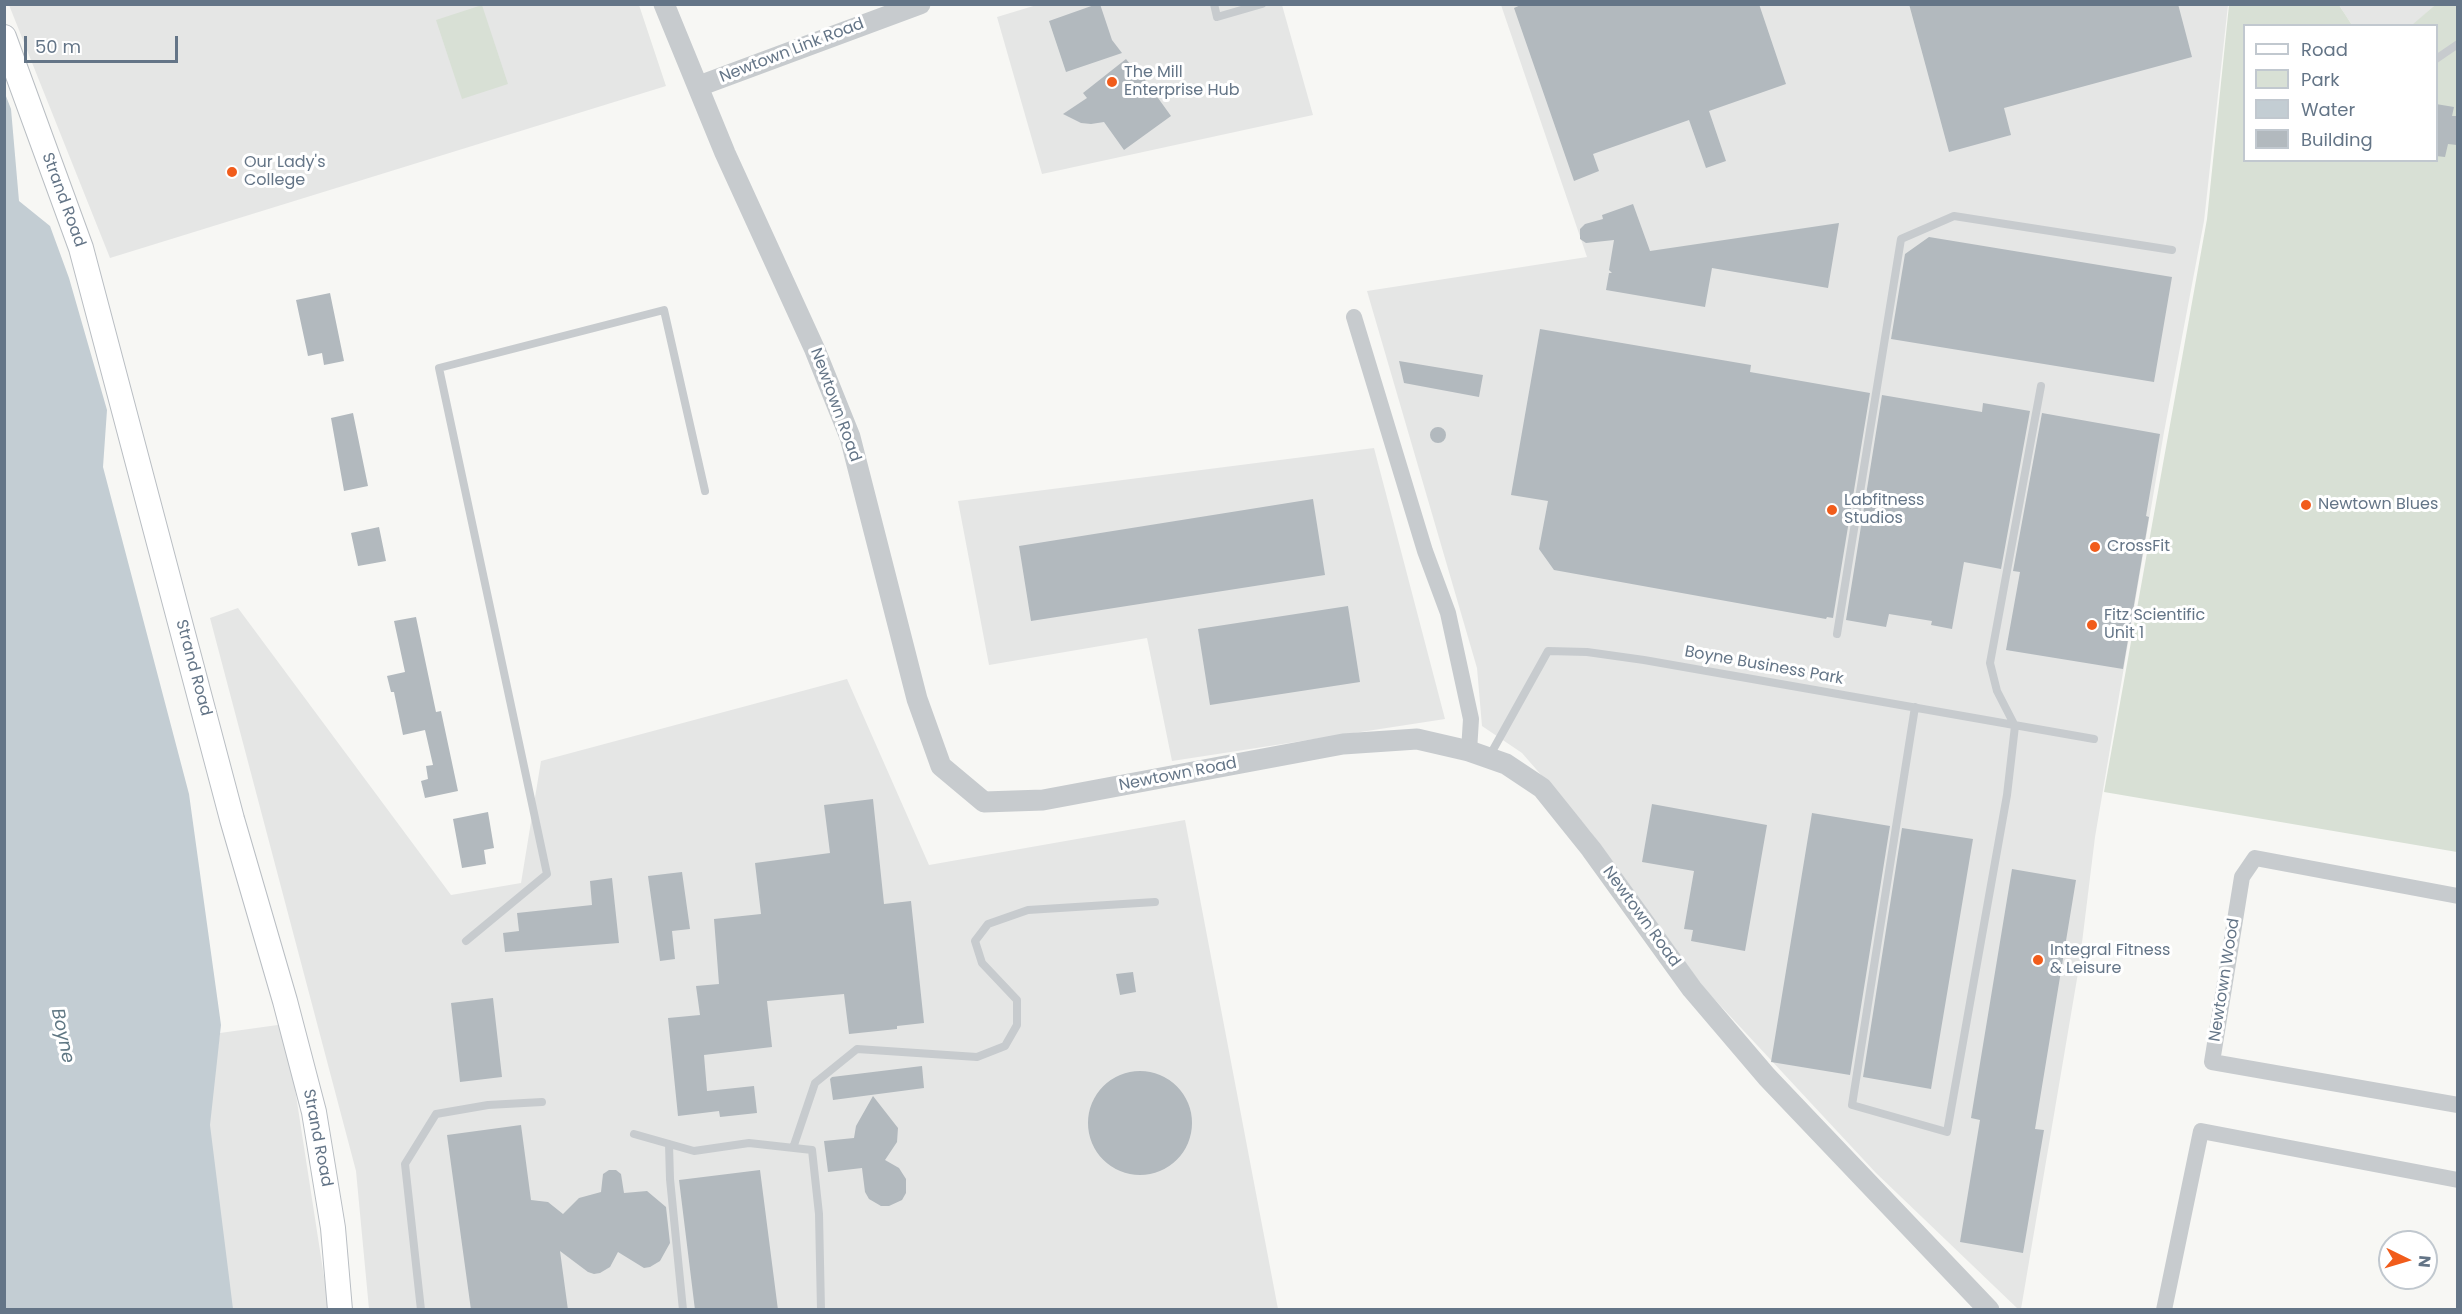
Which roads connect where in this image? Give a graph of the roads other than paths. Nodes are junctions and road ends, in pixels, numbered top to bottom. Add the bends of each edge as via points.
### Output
1 (664, 4) edge
2 (920, 4) edge
3 (1214, 4) edge
4 (1262, 4) edge
5 (4, 37) edge
6 (2455, 48) edge
7 (2438, 58) edge
8 (699, 86) junction
9 (2172, 250) dead end
10 (1354, 317) dead end
11 (2041, 386) dead end
12 (705, 491) dead end
13 (1837, 634) dead end
14 (1915, 707) junction
15 (2015, 726) junction
16 (2094, 739) dead end
17 (1478, 755) junction
18 (2457, 896) edge
19 (1155, 902) dead end
20 (466, 941) dead end
21 (542, 1102) dead end
22 (2457, 1105) edge
23 (634, 1134) dead end
24 (669, 1144) junction
25 (793, 1148) junction
26 (2457, 1180) edge
27 (340, 1310) edge
28 (421, 1310) edge
29 (683, 1310) edge
30 (821, 1310) edge
31 (1989, 1310) edge
32 (2164, 1310) edge

1 - 8 street, Newtown Road
2 - 8 street, Newtown Link Road
3 - 4 lane via 1217,17
5 - 27 main road, Strand Road via 81,248 232,819 285,1001 314,1112 333,1228
6 - 7 lane
8 - 17 street, Newtown Road via 850,437 917,699 941,766 984,802 1043,800 1342,744 1417,739
9 - 13 lane via 1954,216 1901,239
10 - 17 street via 1425,551 1448,613
11 - 15 lane via 1990,663 1997,691
12 - 20 lane via 664,310 439,368 547,874
14 - 15 lane, Boyne Business Park
14 - 15 lane via 1852,1105 1947,1132 2007,795
14 - 17 lane, Boyne Business Park via 1644,660 1548,651
15 - 16 lane, Boyne Business Park
17 - 31 street, Newtown Road via 1506,764 1542,788 1692,989 1767,1077
18 - 22 street, Newtown Wood via 2255,858 2242,877 2212,1062
19 - 25 lane via 1028,910 988,924 975,941 982,963 1017,1000 1017,1025 1005,1046 977,1057 857,1049 815,1083
21 - 28 lane via 488,1105 436,1114 405,1164
23 - 24 lane
24 - 25 lane via 694,1151 749,1143
24 - 29 lane
25 - 30 lane via 812,1150 819,1214
26 - 32 street via 2201,1131

